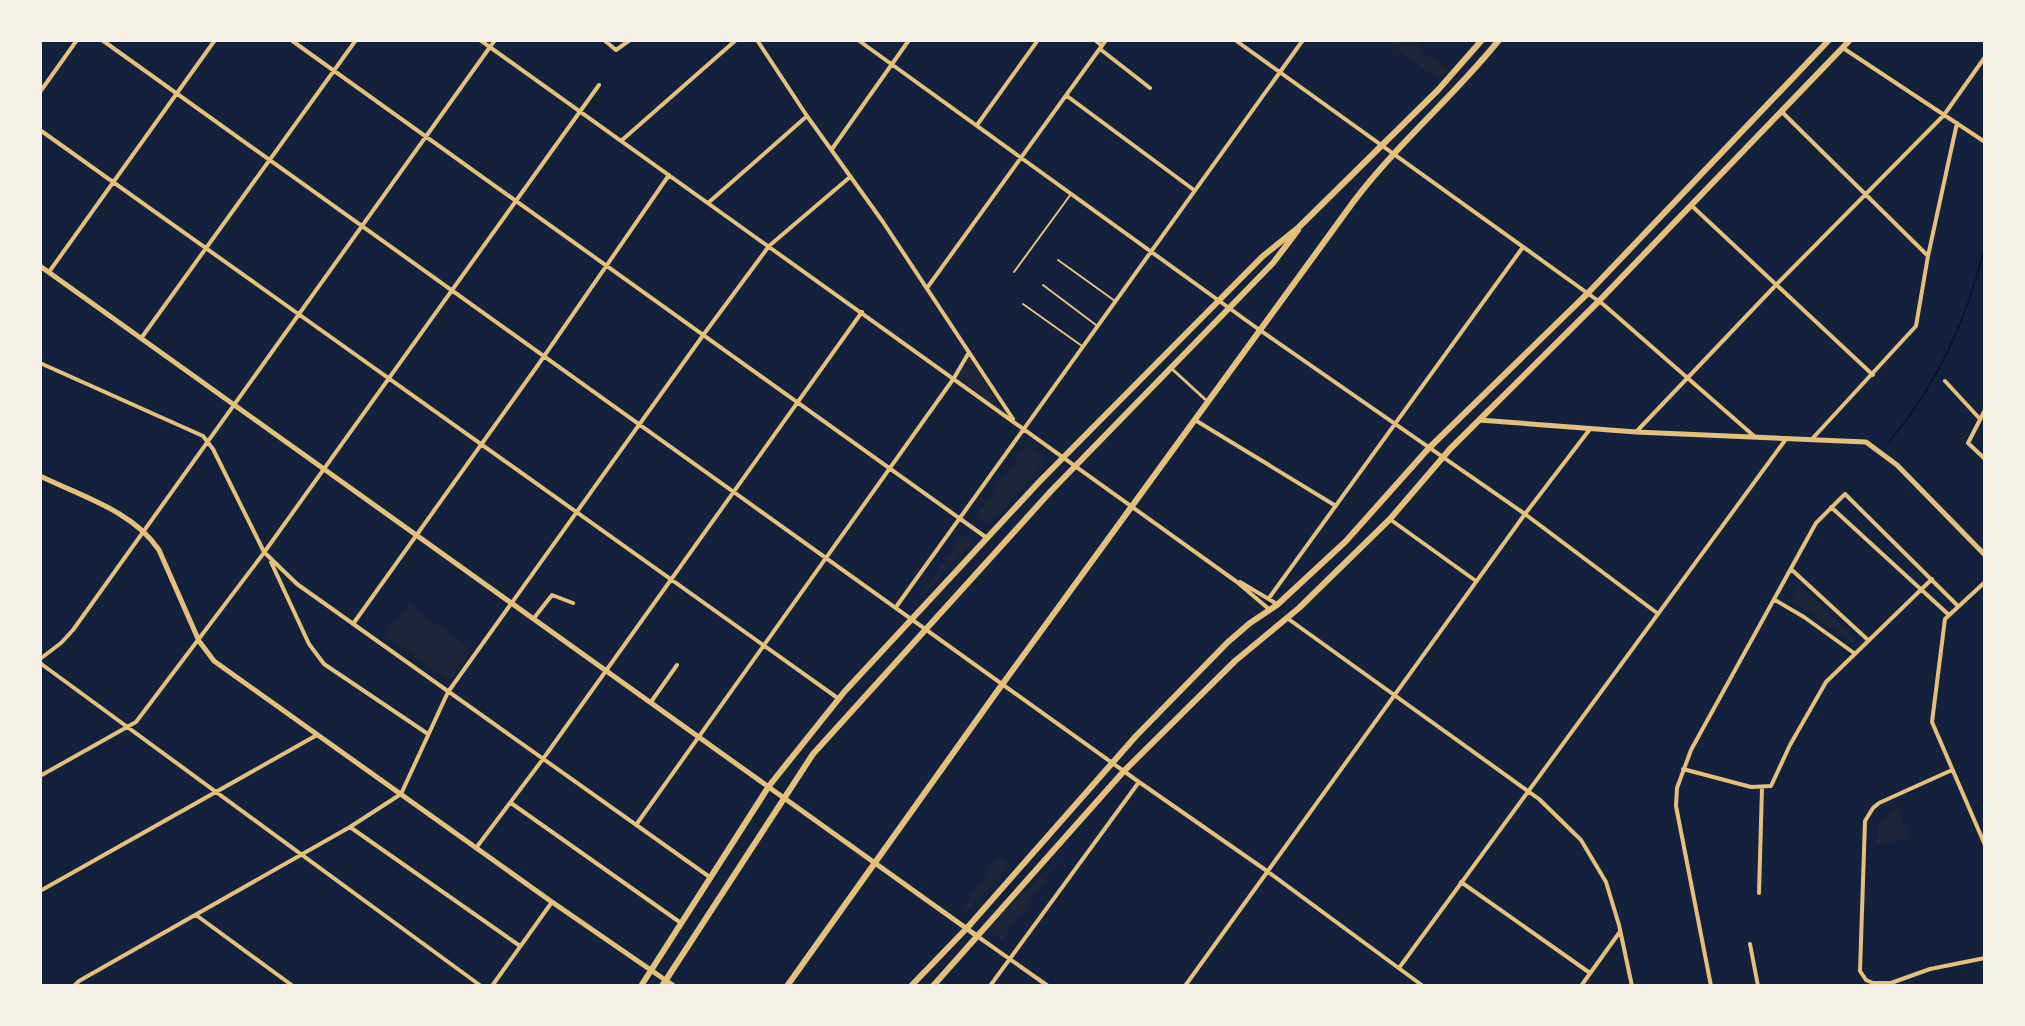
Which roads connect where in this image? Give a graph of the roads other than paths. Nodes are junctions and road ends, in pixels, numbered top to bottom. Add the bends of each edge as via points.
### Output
1 (77, 40) edge
2 (102, 40) edge
3 (215, 40) edge
4 (291, 40) edge
5 (356, 40) edge
6 (480, 40) edge
7 (495, 40) edge
8 (604, 40) edge
9 (630, 40) edge
10 (736, 40) edge
11 (757, 40) edge
12 (858, 40) edge
13 (909, 40) edge
14 (1038, 40) edge
15 (1095, 40) edge
16 (1106, 40) edge
17 (1235, 40) edge
18 (1303, 40) edge
19 (1482, 40) edge
20 (1499, 40) edge
21 (1829, 40) edge
22 (1850, 40) edge
23 (490, 47) junction
24 (1101, 47) junction
25 (1842, 48) junction
26 (1985, 57) edge
27 (891, 64) junction
28 (334, 71) junction
29 (1280, 72) junction
30 (599, 85) dead end
31 (1150, 88) dead end
32 (40, 92) edge
33 (177, 93) junction
34 (1066, 96) junction
35 (581, 112) junction
36 (1782, 112) junction
37 (1944, 115) junction
38 (807, 116) junction
39 (1957, 123) junction
40 (977, 125) junction
41 (40, 130) edge
42 (427, 137) junction
43 (621, 141) junction
44 (1985, 142) edge
45 (1381, 145) junction
46 (831, 149) junction
47 (1392, 153) junction
48 (1021, 158) junction
49 (270, 160) junction
50 (669, 175) junction
51 (850, 177) junction
52 (113, 182) junction
53 (1194, 190) junction
54 (1071, 193) junction
55 (1866, 193) junction
56 (516, 202) junction
57 (708, 203) junction
58 (1692, 206) junction
59 (362, 226) junction
60 (1299, 227) junction
61 (769, 246) junction
62 (1523, 247) junction
63 (206, 249) junction
64 (1151, 251) junction
65 (1928, 256) junction
66 (1058, 260) dead end
67 (40, 266) edge
68 (608, 266) junction
69 (49, 272) junction
70 (1014, 272) dead end
71 (1043, 285) dead end
72 (1775, 286) junction
73 (927, 289) junction
74 (451, 291) junction
75 (1588, 293) junction
76 (1220, 300) junction
77 (1599, 301) junction
78 (1116, 302) junction
79 (1023, 304) dead end
80 (1230, 308) junction
81 (862, 312) junction
82 (297, 314) junction
83 (1098, 326) junction
84 (1261, 331) junction
85 (704, 334) junction
86 (142, 337) junction
87 (1083, 347) junction
88 (968, 354) junction
89 (544, 357) junction
90 (40, 363) edge
91 (1171, 368) junction
92 (1873, 375) junction
93 (1689, 377) junction
94 (388, 378) junction
95 (954, 378) junction
96 (1945, 381) dead end
97 (798, 402) junction
98 (1208, 402) junction
99 (235, 403) junction
100 (1985, 410) edge
101 (1980, 419) junction
102 (1195, 420) junction
103 (1479, 420) junction
104 (1015, 423) junction
105 (1393, 424) junction
106 (638, 425) junction
107 (1024, 429) junction
108 (1590, 429) junction
109 (1636, 432) junction
110 (1756, 438) junction
111 (1786, 439) junction
112 (1812, 439) junction
113 (209, 441) junction
114 (480, 445) junction
115 (1428, 449) junction
116 (1063, 457) junction
117 (1441, 458) junction
118 (1985, 459) edge
119 (1076, 466) junction
120 (890, 467) junction
121 (324, 469) junction
122 (40, 476) edge
123 (733, 491) junction
124 (1336, 506) junction
125 (1132, 507) junction
126 (1831, 507) junction
127 (576, 512) junction
128 (1525, 514) junction
129 (959, 517) junction
130 (1390, 519) junction
131 (144, 531) junction
132 (416, 535) junction
133 (987, 538) junction
134 (999, 547) junction
135 (264, 552) junction
136 (1985, 555) edge
137 (826, 556) junction
138 (271, 560) junction
139 (1792, 570) junction
140 (1932, 579) junction
141 (670, 580) junction
142 (1476, 581) junction
143 (1237, 582) junction
144 (1985, 582) edge
145 (297, 584) junction
146 (1920, 590) junction
147 (284, 592) junction
148 (1269, 598) junction
149 (1775, 600) junction
150 (511, 602) junction
151 (573, 603) dead end
152 (1277, 605) junction
153 (1957, 605) junction
154 (896, 607) junction
155 (1270, 610) junction
156 (1657, 613) junction
157 (1949, 615) junction
158 (1287, 617) junction
159 (534, 618) junction
160 (912, 618) junction
161 (353, 624) junction
162 (926, 628) junction
163 (1868, 640) junction
164 (199, 641) junction
165 (762, 646) junction
166 (1854, 653) junction
167 (40, 661) edge
168 (677, 665) dead end
169 (607, 669) junction
170 (1002, 684) junction
171 (448, 692) junction
172 (1394, 697) junction
173 (839, 699) junction
174 (651, 702) junction
175 (126, 728) junction
176 (319, 734) junction
177 (428, 734) junction
178 (698, 736) junction
179 (543, 759) junction
180 (1112, 762) junction
181 (1683, 769) junction
182 (1952, 770) junction
183 (1124, 771) junction
184 (40, 776) edge
185 (1139, 782) junction
186 (769, 786) junction
187 (1762, 788) junction
188 (1528, 792) junction
189 (217, 793) junction
190 (401, 794) junction
191 (784, 797) junction
192 (511, 803) junction
193 (636, 825) junction
194 (350, 827) junction
195 (1985, 845) edge
196 (476, 848) junction
197 (300, 856) junction
198 (876, 863) junction
199 (1267, 871) junction
200 (711, 878) junction
201 (1461, 882) junction
202 (40, 891) edge
203 (1759, 893) dead end
204 (552, 902) junction
205 (196, 915) junction
206 (681, 923) junction
207 (967, 928) junction
208 (1620, 931) junction
209 (977, 936) junction
210 (1750, 944) dead end
211 (520, 946) junction
212 (1985, 958) edge
213 (1009, 959) junction
214 (1399, 968) junction
215 (652, 970) junction
216 (1590, 973) junction
217 (664, 983) edge
218 (74, 986) edge
219 (293, 986) edge
220 (481, 986) edge
221 (492, 986) edge
222 (641, 986) edge
223 (674, 986) edge
224 (787, 986) edge
225 (911, 986) edge
226 (933, 986) edge
227 (990, 986) edge
228 (1048, 986) edge
229 (1185, 986) edge
230 (1423, 986) edge
231 (1581, 986) edge
232 (1632, 986) edge
233 (1711, 986) edge
234 (1758, 986) edge

1 - 32 street
2 - 33 street
3 - 33 street
4 - 28 street
5 - 28 street
6 - 23 street
7 - 23 street
8 - 9 street via 619,49
10 - 43 street
11 - 38 street
12 - 27 street
13 - 27 street
14 - 40 street
15 - 24 street
16 - 24 street
17 - 29 street
18 - 29 street
19 - 45 main road
20 - 47 main road
21 - 75 main road
22 - 25 main road
23 - 35 street
23 - 42 street
24 - 31 street
24 - 34 street
25 - 36 main road
25 - 37 street
26 - 37 street
27 - 40 street
27 - 46 street
28 - 42 street
28 - 49 street
29 - 45 street
29 - 53 street
30 - 35 street
33 - 49 street
33 - 52 street
34 - 48 street
34 - 53 street
35 - 43 street
35 - 56 street
36 - 55 street
36 - 58 main road
37 - 39 street
37 - 55 street
38 - 46 street
38 - 57 street
39 - 44 street
39 - 65 street
40 - 48 street
41 - 52 street
42 - 56 street
42 - 59 street
43 - 50 street
45 - 47 street
45 - 60 main road
46 - 51 street
47 - 62 street
47 - 84 main road
48 - 54 street
48 - 73 street
49 - 59 street
49 - 63 street
50 - 57 street
50 - 68 street
51 - 61 street
51 - 73 street
52 - 63 street
52 - 69 street
53 - 64 street
54 - 64 street
54 - 70 lane
55 - 65 street
55 - 72 street
56 - 68 street
56 - 74 street
57 - 61 street
58 - 72 street
58 - 77 main road
59 - 74 street
59 - 82 street
60 - 76 main road
60 - 80 main road via 1279,257
61 - 81 street
61 - 85 street
62 - 75 street
62 - 105 street
63 - 82 street
63 - 86 street
64 - 76 street
64 - 78 street
65 - 92 street via 1916,326
66 - 78 lane
67 - 69 street
68 - 85 street
68 - 89 street
69 - 86 street
71 - 83 lane
72 - 92 street
72 - 93 street
73 - 88 street
74 - 89 street
74 - 94 street
75 - 77 street
75 - 115 main road
76 - 80 street
76 - 116 main road
77 - 93 street
77 - 103 main road
78 - 83 street
79 - 87 lane
80 - 84 street
80 - 91 main road
81 - 95 street
81 - 97 street
82 - 94 street
82 - 99 street
83 - 87 street
84 - 98 main road
84 - 105 street
85 - 97 street
85 - 106 street
86 - 99 street
87 - 107 street
88 - 95 street
88 - 104 street
89 - 106 street
89 - 114 street
90 - 113 street
91 - 98 street
91 - 119 main road
92 - 112 street
93 - 109 street
93 - 110 street
94 - 114 street
94 - 121 street
95 - 104 street
95 - 120 street
96 - 101 street
97 - 120 street
97 - 123 street
98 - 102 main road
99 - 113 street
99 - 121 street
100 - 101 street
101 - 118 street via 1968,443
102 - 124 street
102 - 125 main road
103 - 108 street
103 - 117 main road
104 - 107 street
105 - 115 street
105 - 124 street
106 - 123 street
106 - 127 street
107 - 116 street
107 - 129 street
108 - 109 street
108 - 128 street
109 - 110 street
110 - 111 street
111 - 112 street
111 - 156 street
112 - 136 street via 1873,445
113 - 131 street
113 - 135 street
114 - 127 street
114 - 132 street
115 - 117 street
115 - 152 main road via 1346,541
116 - 119 street
116 - 133 main road
117 - 128 street
117 - 130 main road
119 - 125 street
119 - 134 main road
120 - 129 street
120 - 137 street
121 - 132 street
121 - 135 street
122 - 131 street
123 - 137 street
123 - 141 street
124 - 148 street
125 - 143 street
125 - 170 main road
126 - 139 street via 1808,536
126 - 140 street via 1845,494
126 - 146 street
127 - 141 street
127 - 150 street
128 - 142 street
128 - 156 street
129 - 133 street
129 - 154 street
130 - 142 street
130 - 158 main road
131 - 164 street via 159,550
131 - 167 street via 73,630
132 - 150 street
132 - 161 street
133 - 134 main road
133 - 160 main road
134 - 162 main road
135 - 138 street
135 - 164 street
137 - 154 street
137 - 165 street
138 - 145 street
138 - 147 street
139 - 149 street
139 - 163 street
140 - 146 street
140 - 153 street
141 - 165 street
141 - 169 street
142 - 172 street
143 - 148 street
143 - 155 street
144 - 153 street
145 - 147 street
145 - 161 street
146 - 157 street
146 - 163 street
147 - 177 street via 324,664
148 - 152 street
149 - 166 street
149 - 181 street
150 - 159 street
150 - 171 street
151 - 159 street via 552,595
152 - 155 main road
153 - 157 street
154 - 160 street
155 - 180 main road via 1228,642
156 - 188 street
157 - 182 street via 1932,722
158 - 172 street
158 - 183 main road via 1243,653
159 - 169 street
160 - 162 street
160 - 173 main road
161 - 171 street
162 - 170 street
162 - 191 main road via 813,754
163 - 166 street
164 - 175 street
164 - 176 street via 214,661
165 - 173 street
165 - 178 street
166 - 187 street via 1823,687 1773,783
167 - 175 street
168 - 174 street
169 - 174 street
169 - 179 street
170 - 180 street
170 - 198 main road
171 - 177 street
171 - 179 street
172 - 188 street
172 - 199 street
173 - 186 main road
174 - 178 street
175 - 184 street
175 - 189 street
176 - 189 street
176 - 190 street
177 - 190 street
178 - 186 street
178 - 193 street
179 - 192 street
179 - 193 street
180 - 183 street
180 - 207 main road
181 - 187 street
181 - 233 street via 1677,822
182 - 195 street
182 - 212 street via 1879,803 1868,814 1862,831 1860,971 1866,980 1882,984
183 - 185 street
183 - 209 main road
185 - 199 street
185 - 213 street
186 - 191 street
186 - 200 main road
187 - 203 street
188 - 201 street
188 - 208 street via 1588,850 1606,882
189 - 197 street
189 - 202 street
190 - 194 street
190 - 196 street
191 - 198 street
191 - 217 main road
192 - 196 street
192 - 206 street
193 - 200 street
194 - 197 street
194 - 211 street
196 - 204 street
197 - 205 street
197 - 220 street
198 - 207 street
198 - 224 main road
199 - 214 street
199 - 229 street
200 - 206 main road
201 - 214 street
201 - 216 street
204 - 211 street
204 - 215 street
205 - 218 street
205 - 219 street
206 - 215 main road
207 - 209 street
207 - 225 main road
208 - 216 street
208 - 232 street
209 - 213 street
209 - 226 main road
210 - 234 street
211 - 221 street
213 - 227 street
213 - 228 street
214 - 230 street
215 - 217 street
215 - 222 main road
216 - 231 street
217 - 223 street

